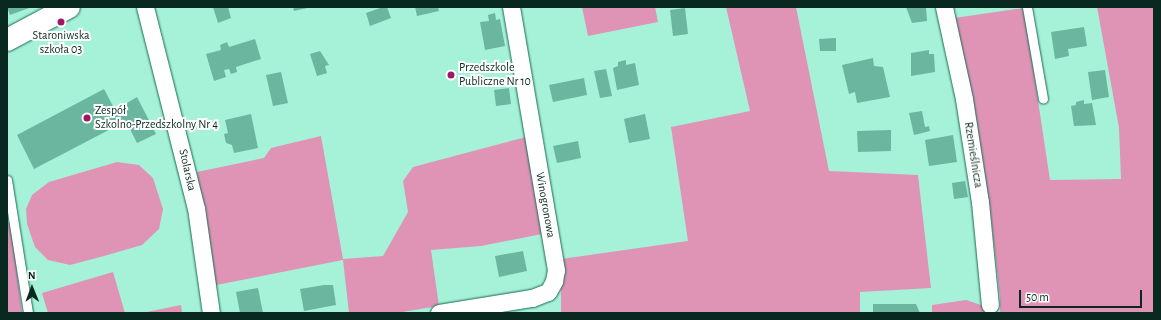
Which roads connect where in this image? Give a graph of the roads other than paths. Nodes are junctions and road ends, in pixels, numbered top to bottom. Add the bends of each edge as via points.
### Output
1 (69, 7) edge
2 (145, 7) edge
3 (511, 7) edge
4 (944, 7) edge
5 (1027, 7) edge
6 (7, 40) edge
7 (1043, 99) dead end
8 (7, 180) edge
9 (990, 305) dead end
10 (28, 313) edge
11 (211, 313) edge
12 (439, 313) edge

1 - 6 street
2 - 11 street, Stolarska via 196,208
3 - 12 street, Winogronowa via 556,270 554,281 548,292 532,298
4 - 9 street, Rzemieślnicza via 966,114 980,202
5 - 7 lane
8 - 10 lane

